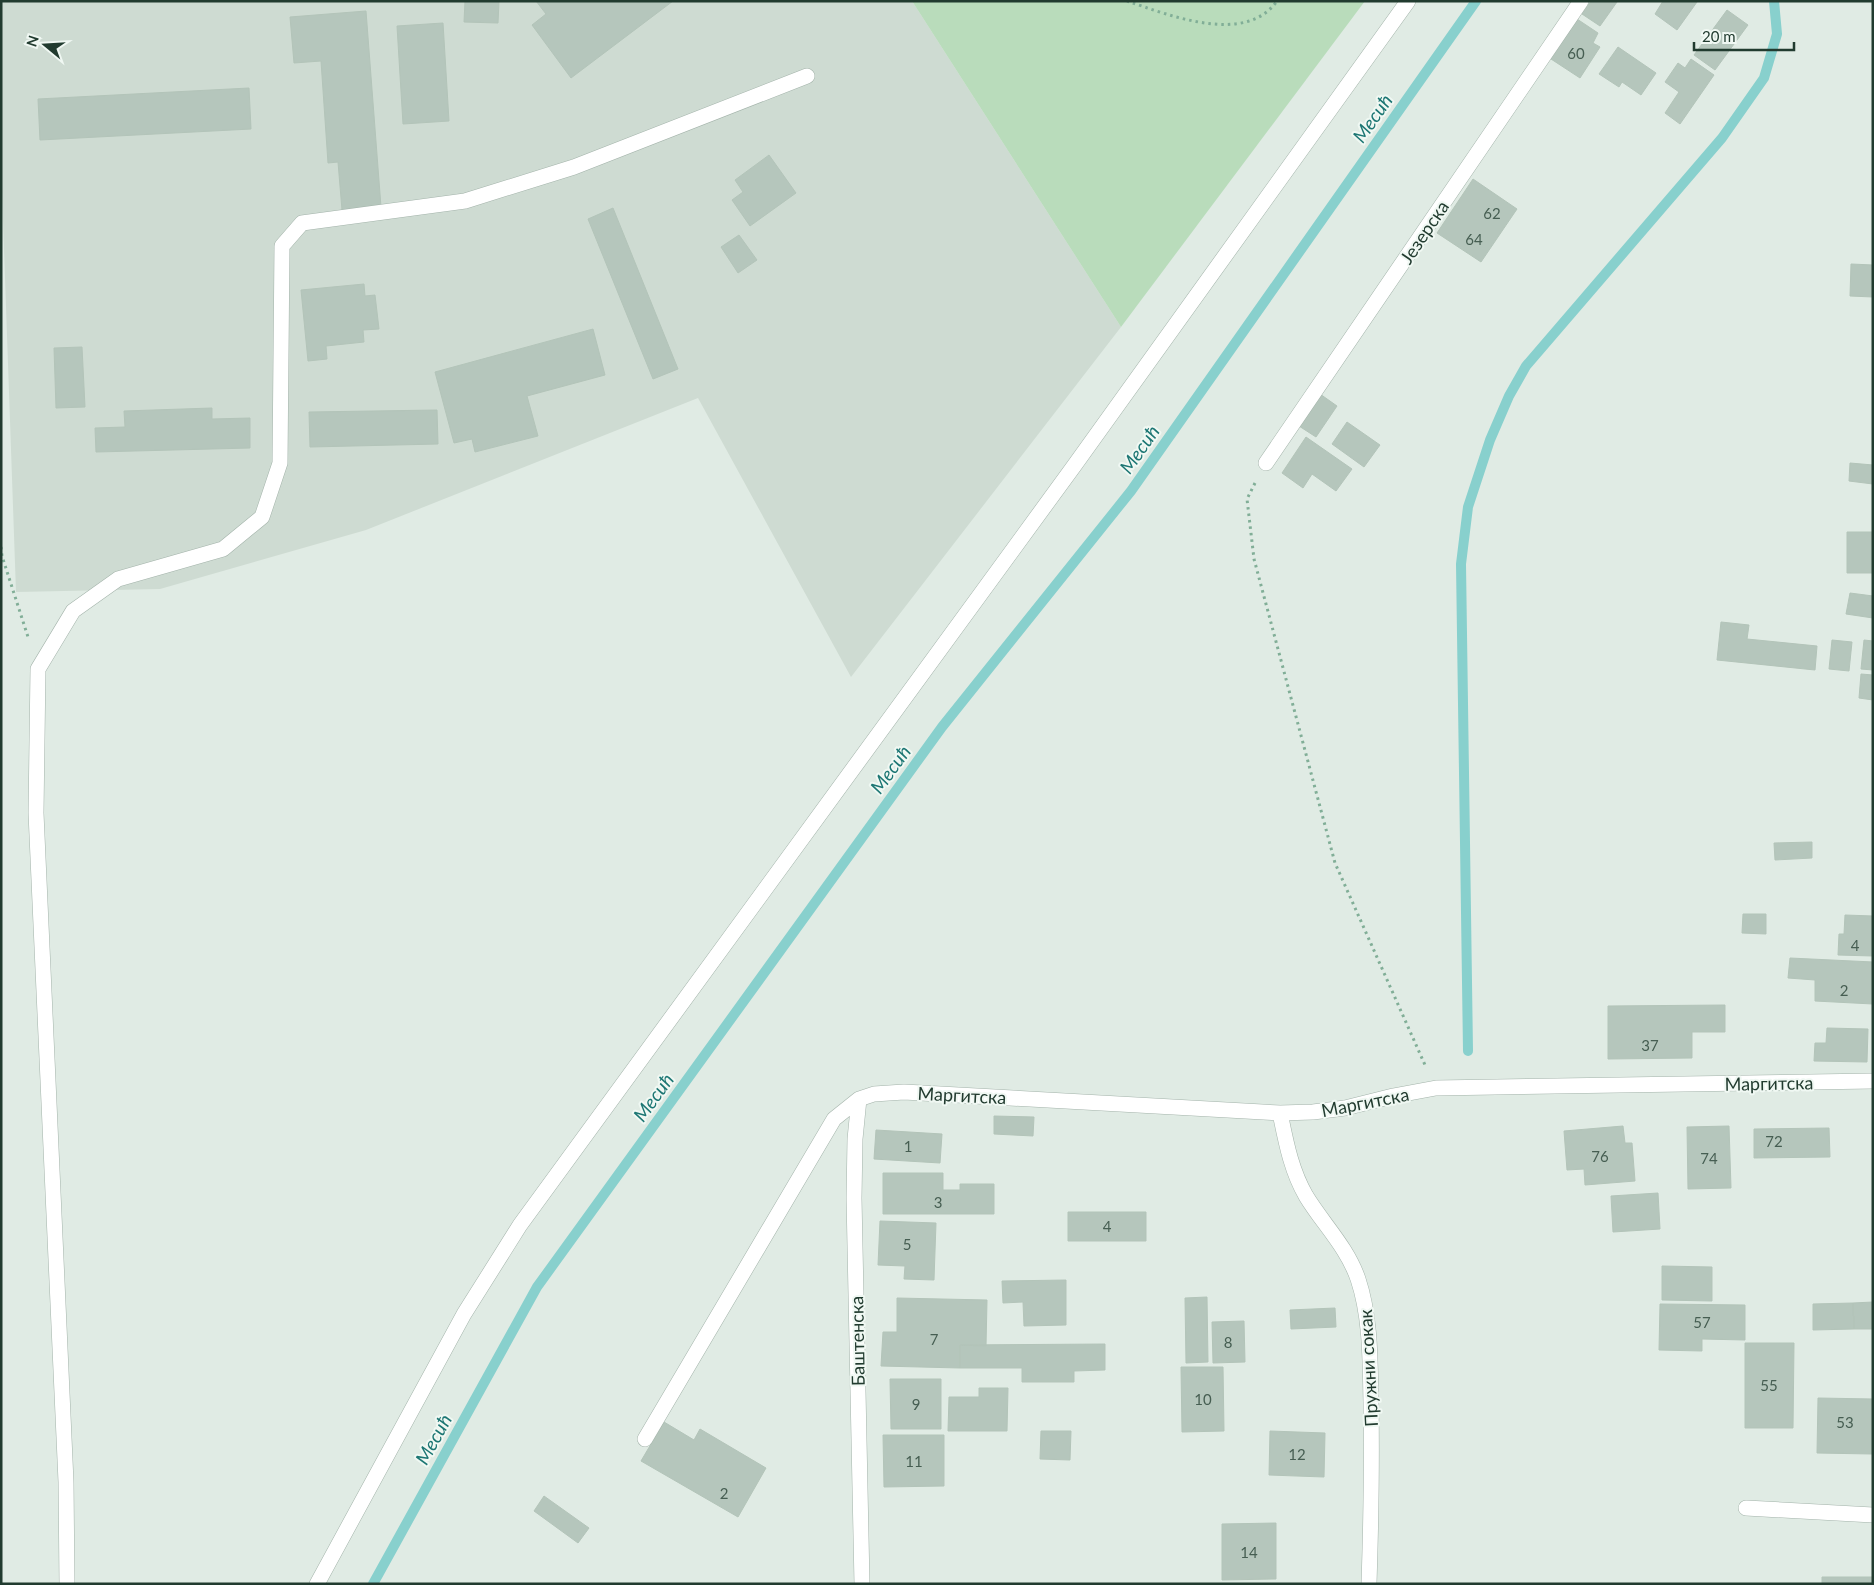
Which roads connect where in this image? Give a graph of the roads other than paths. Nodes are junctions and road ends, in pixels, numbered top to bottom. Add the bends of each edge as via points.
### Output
1 (1408, 1) edge
2 (1581, 1) edge
3 (807, 76) dead end
4 (1266, 463) road end
5 (1873, 1081) edge
6 (859, 1099) junction
7 (1280, 1114) junction
8 (645, 1439) dead end
9 (1746, 1508) dead end
10 (1873, 1515) edge
11 (67, 1584) edge
12 (317, 1584) edge
13 (862, 1584) edge
14 (1369, 1584) edge

1 - 12 street via 1069,474 520,1225 464,1314
2 - 4 street, Језерска
3 - 11 street via 574,167 465,201 302,223 282,246 280,463 262,517 223,549 118,579 73,611 38,669 36,812 66,1473
5 - 7 street, Маргитска via 1436,1088 1345,1108
6 - 7 street, Маргитска via 874,1094 904,1092
6 - 8 street via 834,1119
6 - 13 street, Баштенска via 854,1139 854,1198
7 - 14 street, Пружни сокак via 1292,1168 1306,1196 1346,1252 1365,1302 1370,1355 1372,1490
9 - 10 street

